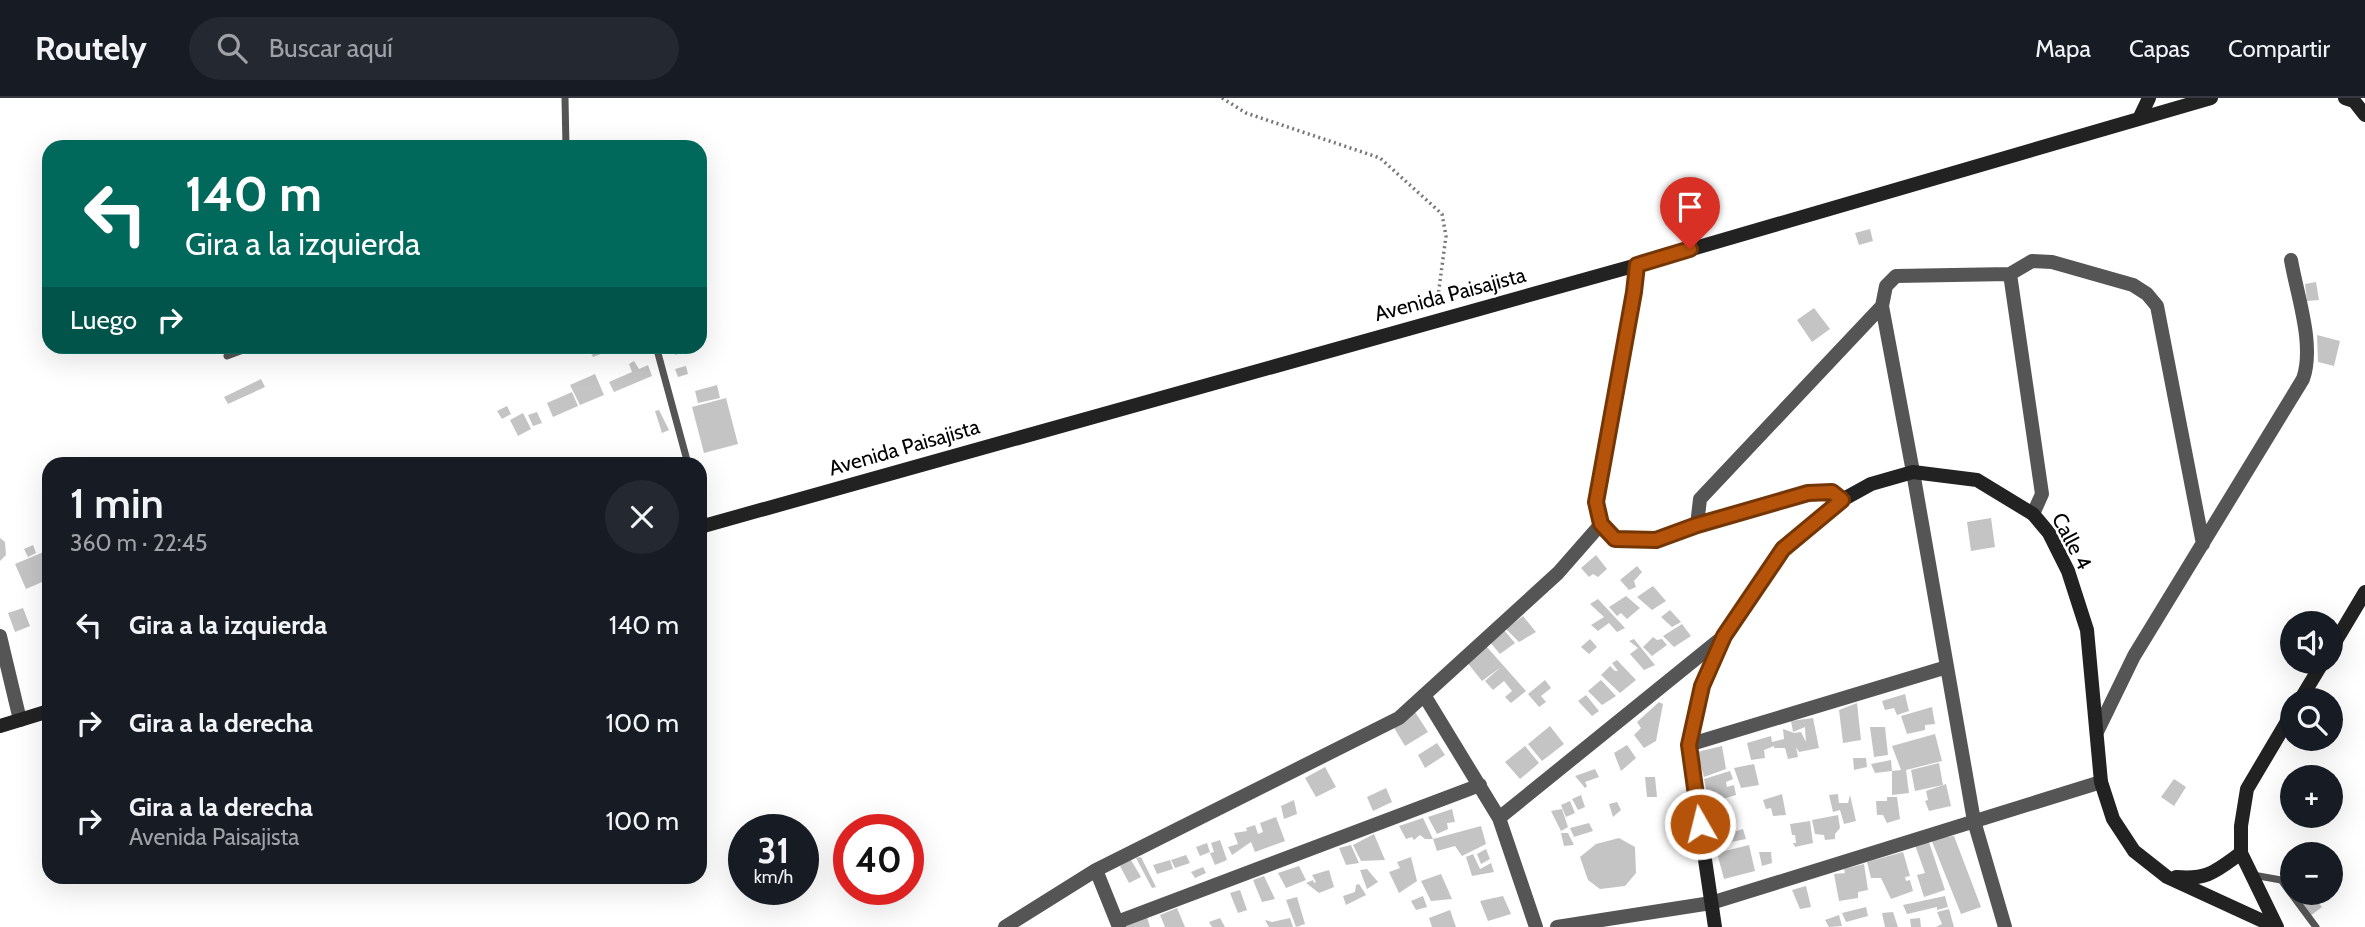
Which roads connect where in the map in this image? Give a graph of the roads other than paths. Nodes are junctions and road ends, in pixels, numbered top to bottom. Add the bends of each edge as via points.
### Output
1 (565, 98) edge
2 (2149, 98) edge
3 (2345, 98) edge
4 (2204, 99) edge
5 (2365, 115) edge
6 (2139, 119) junction
7 (566, 140) edge
8 (2291, 260) dead end
9 (1637, 265) junction
10 (2010, 274) junction
11 (1882, 306) junction
12 (233, 354) edge
13 (658, 354) edge
14 (228, 356) dead end
15 (686, 457) edge
16 (1913, 472) junction
17 (1842, 500) junction
18 (2033, 514) junction
19 (1601, 524) junction
20 (707, 525) edge
21 (1697, 525) junction
22 (2203, 544) junction
23 (2365, 592) edge
24 (2343, 629) edge
25 (0, 636) edge
26 (1724, 636) junction
27 (1947, 667) junction
28 (1424, 695) junction
29 (42, 713) edge
30 (20, 720) junction
31 (0, 726) edge
32 (2098, 730) junction
33 (2280, 733) edge
34 (1689, 745) junction
35 (2101, 782) junction
36 (1480, 785) junction
37 (1499, 818) junction
38 (1974, 821) junction
39 (2241, 853) junction
40 (1096, 870) junction
41 (2250, 874) junction
42 (2167, 877) junction
43 (1712, 903) junction
44 (1118, 924) edge
45 (1005, 927) edge
46 (1536, 927) edge
47 (1557, 927) edge
48 (1715, 927) edge
49 (2005, 927) edge
50 (2276, 927) edge
51 (2316, 927) edge

1 - 7 lane
2 - 6 main road
3 - 5 main road via 2354,101
4 - 6 main road, Avenida Paisajista
6 - 9 main road, Avenida Paisajista
8 - 22 street via 2308,364
9 - 19 main road via 1596,502
9 - 20 main road, Avenida Paisajista
10 - 11 street via 1896,276 1886,286
10 - 18 street via 2042,494
10 - 22 street via 2032,261 2052,262 2133,285 2157,306
11 - 16 street
11 - 21 street via 1700,499
12 - 14 lane
13 - 15 lane
16 - 17 main road, Calle 4 via 1871,484
16 - 18 main road, Calle 4 via 1977,480
16 - 27 street
17 - 21 main road via 1832,492 1808,493
17 - 26 main road, Calle 4 via 1783,549
18 - 32 main road, Calle 4 via 2049,533 2068,571 2087,630
19 - 21 main road via 1615,539 1656,540
19 - 28 street via 1558,573
22 - 32 street via 2134,656
23 - 24 main road
25 - 30 street
26 - 34 main road, Calle 4 via 1702,686
26 - 37 street
27 - 34 street
27 - 38 street
28 - 36 street
28 - 40 street via 1399,718
29 - 30 main road
30 - 31 main road
32 - 35 main road, Calle 4
33 - 39 main road via 2247,789
34 - 43 main road, Calle 4
35 - 38 street
35 - 42 main road, Calle 4 via 2113,819 2134,851
36 - 37 street
36 - 44 street
37 - 46 street
38 - 43 street
38 - 49 street
39 - 41 main road
39 - 42 main road via 2198,879
40 - 44 street
40 - 45 street
41 - 50 main road
41 - 51 lane via 2281,880
42 - 50 main road, Calle 4
43 - 47 street
43 - 48 main road, Calle 4

